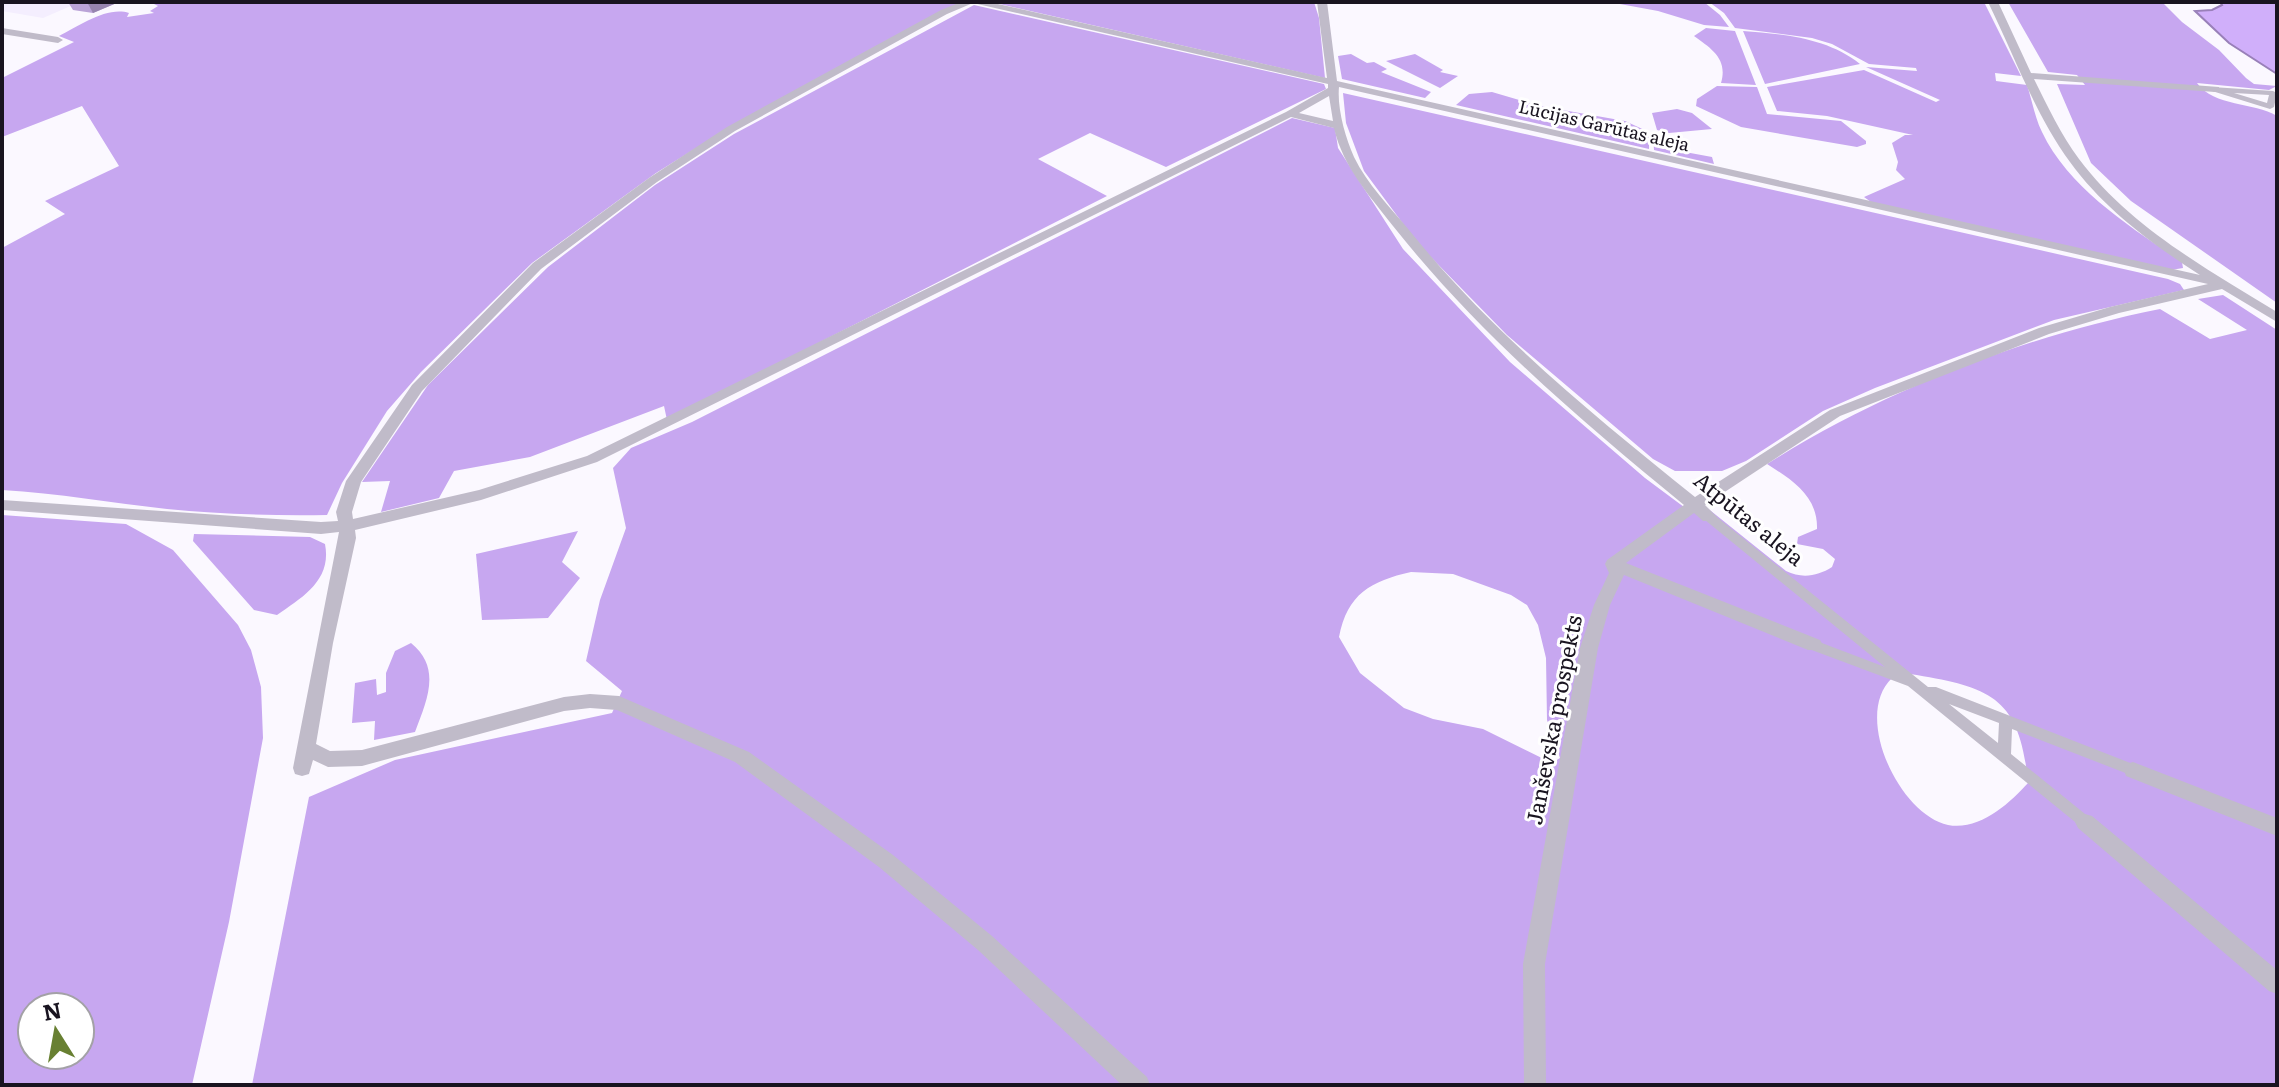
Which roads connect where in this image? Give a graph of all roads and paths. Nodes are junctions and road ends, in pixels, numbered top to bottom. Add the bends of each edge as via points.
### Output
1 (969, 2) edge
2 (977, 2) edge
3 (1322, 2) edge
4 (1993, 2) edge
5 (2, 31) edge
6 (58, 40) dead end
7 (2029, 76) junction
8 (1335, 86) junction
9 (2215, 89) junction
10 (2275, 92) edge
11 (1290, 114) junction
12 (1340, 126) junction
13 (2223, 284) junction
14 (2277, 318) edge
15 (2, 505) edge
16 (1702, 511) junction
17 (347, 526) junction
18 (1613, 564) junction
19 (1814, 645) joint
20 (1919, 686) junction
21 (2006, 721) junction
22 (307, 748) junction
23 (2004, 755) junction
24 (302, 768) dead end
25 (2133, 770) joint
26 (2085, 822) joint
27 (2277, 827) edge
28 (2277, 984) edge
29 (1139, 1085) edge
30 (1535, 1085) edge

1 - 17 street via 731,129 537,266 400,408 354,481 344,512
2 - 8 street, Lūcijas Garūtas aleja
3 - 8 street, Atpūtas aleja
4 - 7 street
5 - 6 street
7 - 9 street
7 - 13 street via 2075,162 2106,196
8 - 11 street
8 - 12 street, Atpūtas aleja
8 - 13 street, Lūcijas Garūtas aleja
9 - 10 street
9 - 10 street via 2270,107
11 - 12 street
11 - 17 street via 618,448 481,495
12 - 16 street, Atpūtas aleja via 1344,148 1360,174 1415,247 1514,353
13 - 14 street
13 - 16 street via 2044,331 1885,392 1824,419
15 - 17 street
16 - 18 street
16 - 20 street, Atpūtas aleja
17 - 22 street
18 - 19 street
18 - 30 street, Janševska prospekts via 1617,573 1589,648 1534,964
19 - 20 street
20 - 21 street
20 - 23 street, Atpūtas aleja
21 - 23 street
21 - 25 street
22 - 24 street
22 - 29 street via 328,759 346,760 590,701 619,703 649,714 742,757 873,851 985,943
23 - 26 street, Atpūtas aleja
25 - 27 street
26 - 28 street, Atpūtas aleja

